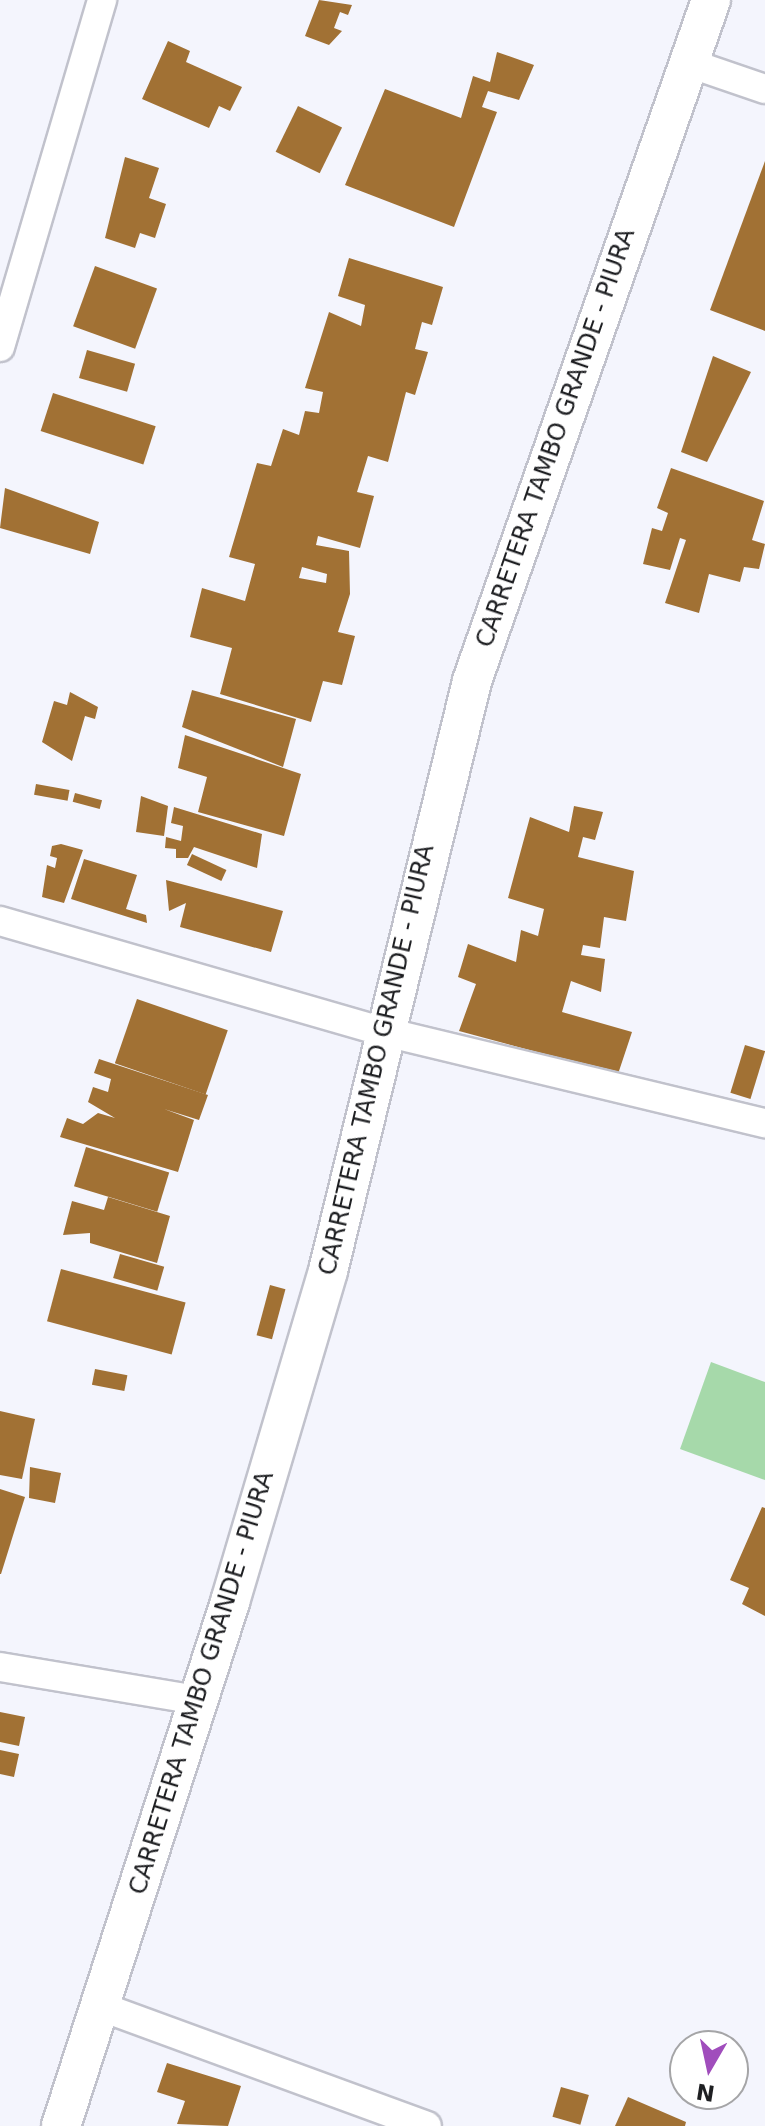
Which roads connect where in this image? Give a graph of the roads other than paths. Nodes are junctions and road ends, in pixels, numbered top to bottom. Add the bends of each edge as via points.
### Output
1 (102, 0) edge
2 (711, 0) edge
3 (689, 63) junction
4 (765, 89) edge
5 (0, 347) edge
6 (0, 921) edge
7 (385, 1032) junction
8 (765, 1123) edge
9 (0, 1667) edge
10 (198, 1700) junction
11 (99, 2006) junction
12 (61, 2126) edge
13 (427, 2126) edge

1 - 5 street
2 - 3 main road, CARRETERA TAMBO GRANDE - PIURA
3 - 4 street
3 - 7 main road, CARRETERA TAMBO GRANDE - PIURA via 472,681
6 - 7 street
7 - 8 street
7 - 10 main road, CARRETERA TAMBO GRANDE - PIURA via 328,1271
9 - 10 street
10 - 11 main road, CARRETERA TAMBO GRANDE - PIURA
11 - 12 main road, CARRETERA TAMBO GRANDE - PIURA
11 - 13 street

